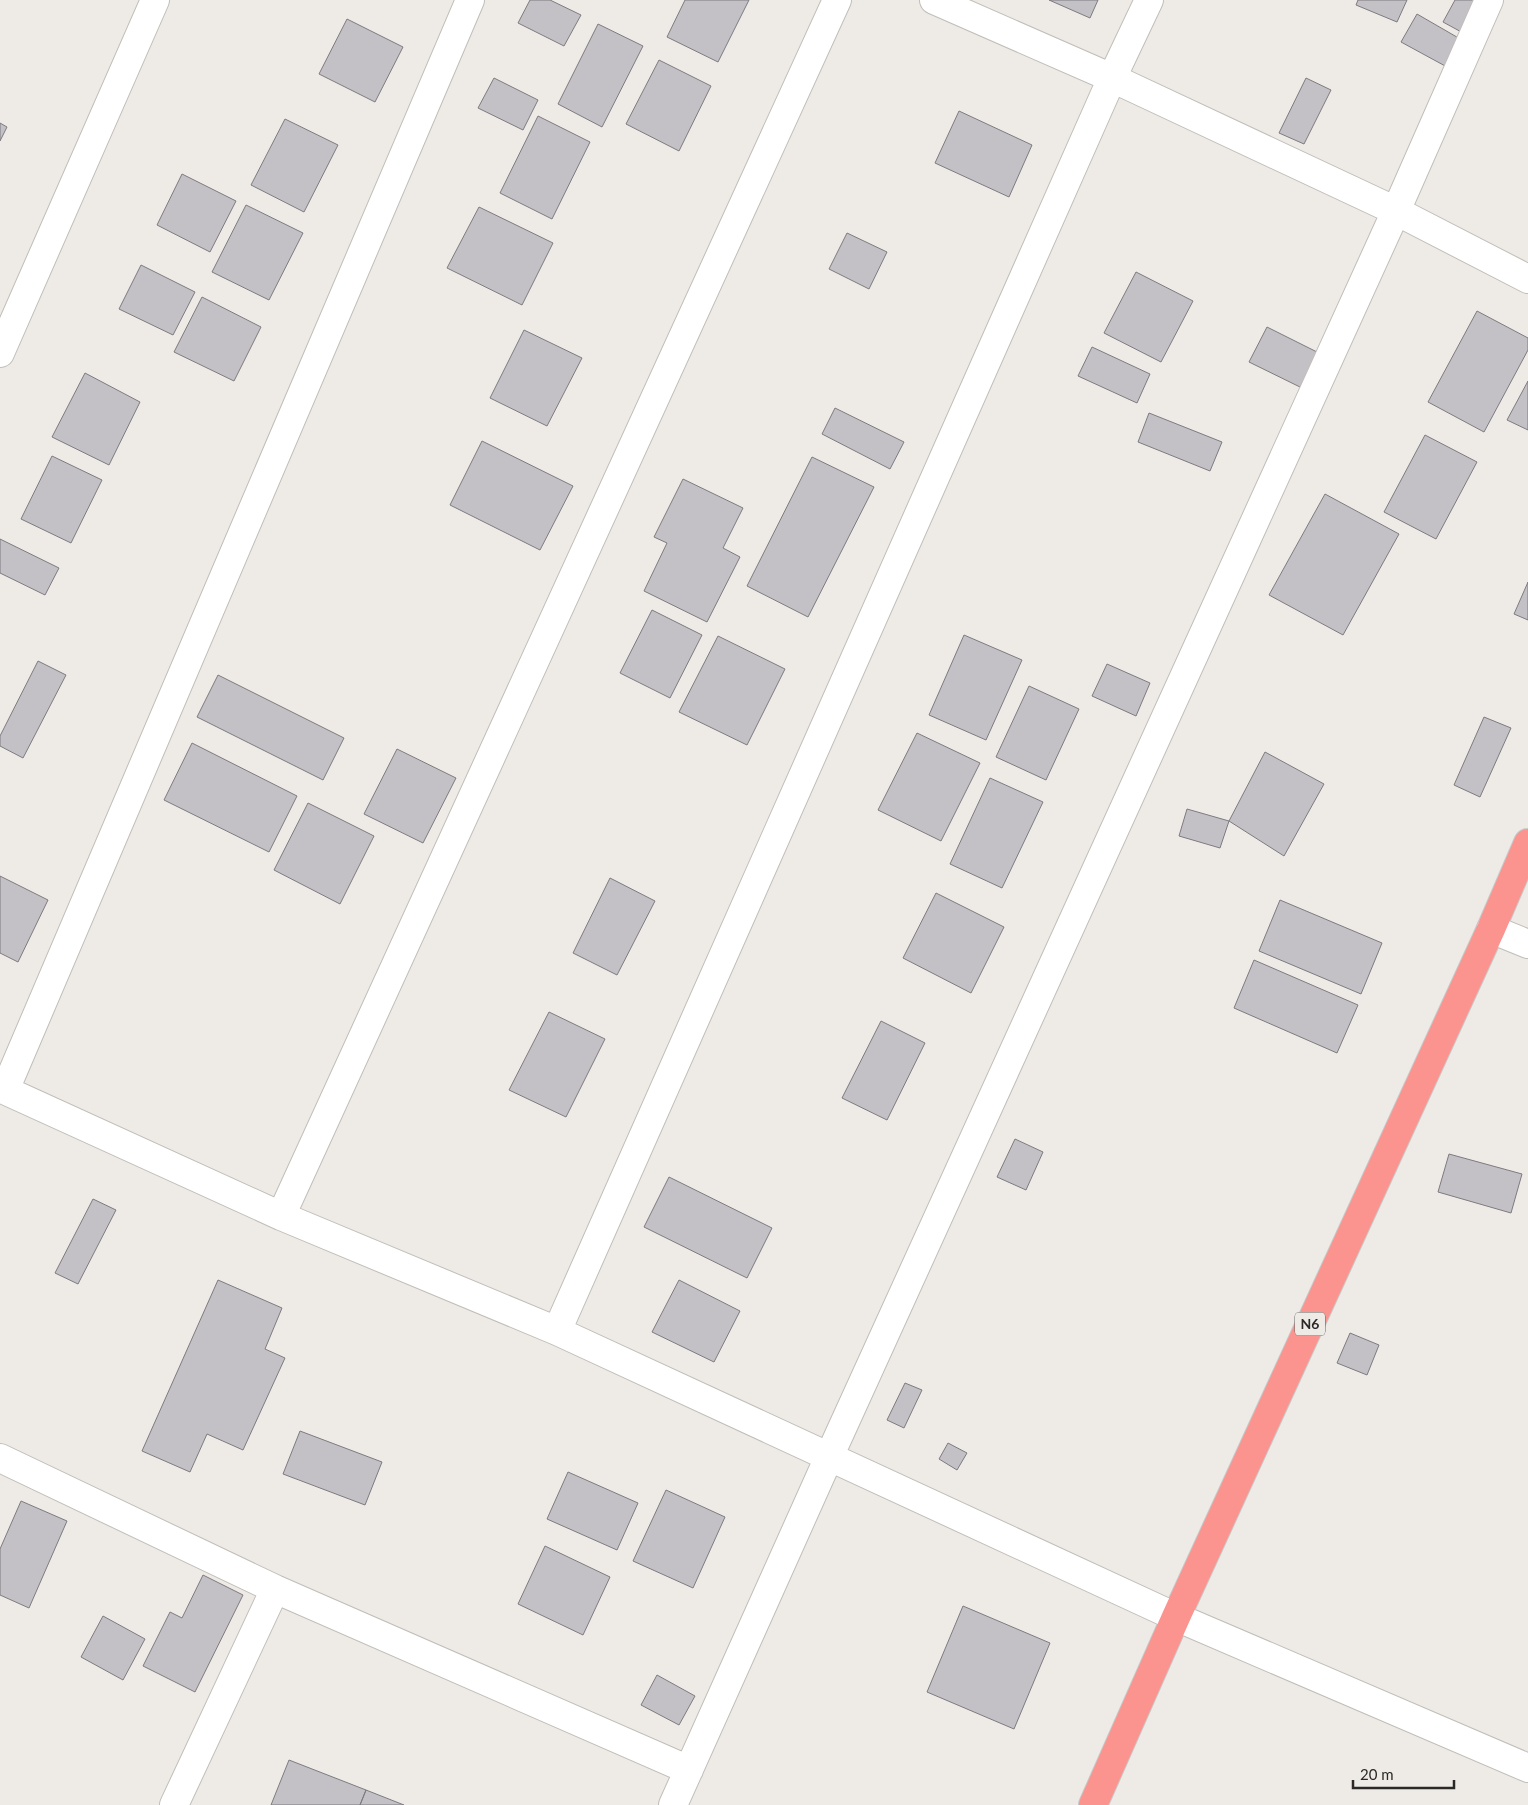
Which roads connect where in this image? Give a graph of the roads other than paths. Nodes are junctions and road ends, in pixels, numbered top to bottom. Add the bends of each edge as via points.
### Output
1 (155, 0) edge
2 (470, 0) edge
3 (837, 0) edge
4 (934, 0) edge
5 (1149, 0) edge
6 (1489, 0) edge
7 (1112, 78) junction
8 (1396, 211) junction
9 (1528, 278) edge
10 (0, 353) edge
11 (1528, 843) edge
12 (1490, 929) junction
13 (1528, 944) edge
14 (2, 1089) edge
15 (281, 1216) junction
16 (557, 1331) junction
17 (828, 1458) junction
18 (1, 1461) edge
19 (275, 1589) junction
20 (1176, 1617) junction
21 (1528, 1768) edge
22 (689, 1770) junction
23 (174, 1805) edge
24 (673, 1805) edge
25 (1093, 1805) edge

1 - 10 street
2 - 14 street
3 - 15 street
4 - 7 street
5 - 7 street
6 - 8 street
7 - 8 street
7 - 16 street
8 - 9 street
8 - 17 street
11 - 12 highway, N6
12 - 13 street
12 - 20 highway, N6
14 - 15 street
15 - 16 street
16 - 17 street
17 - 20 street
17 - 22 street
18 - 19 street
19 - 22 street
19 - 23 street
20 - 21 street
20 - 25 highway, N6
22 - 24 street

